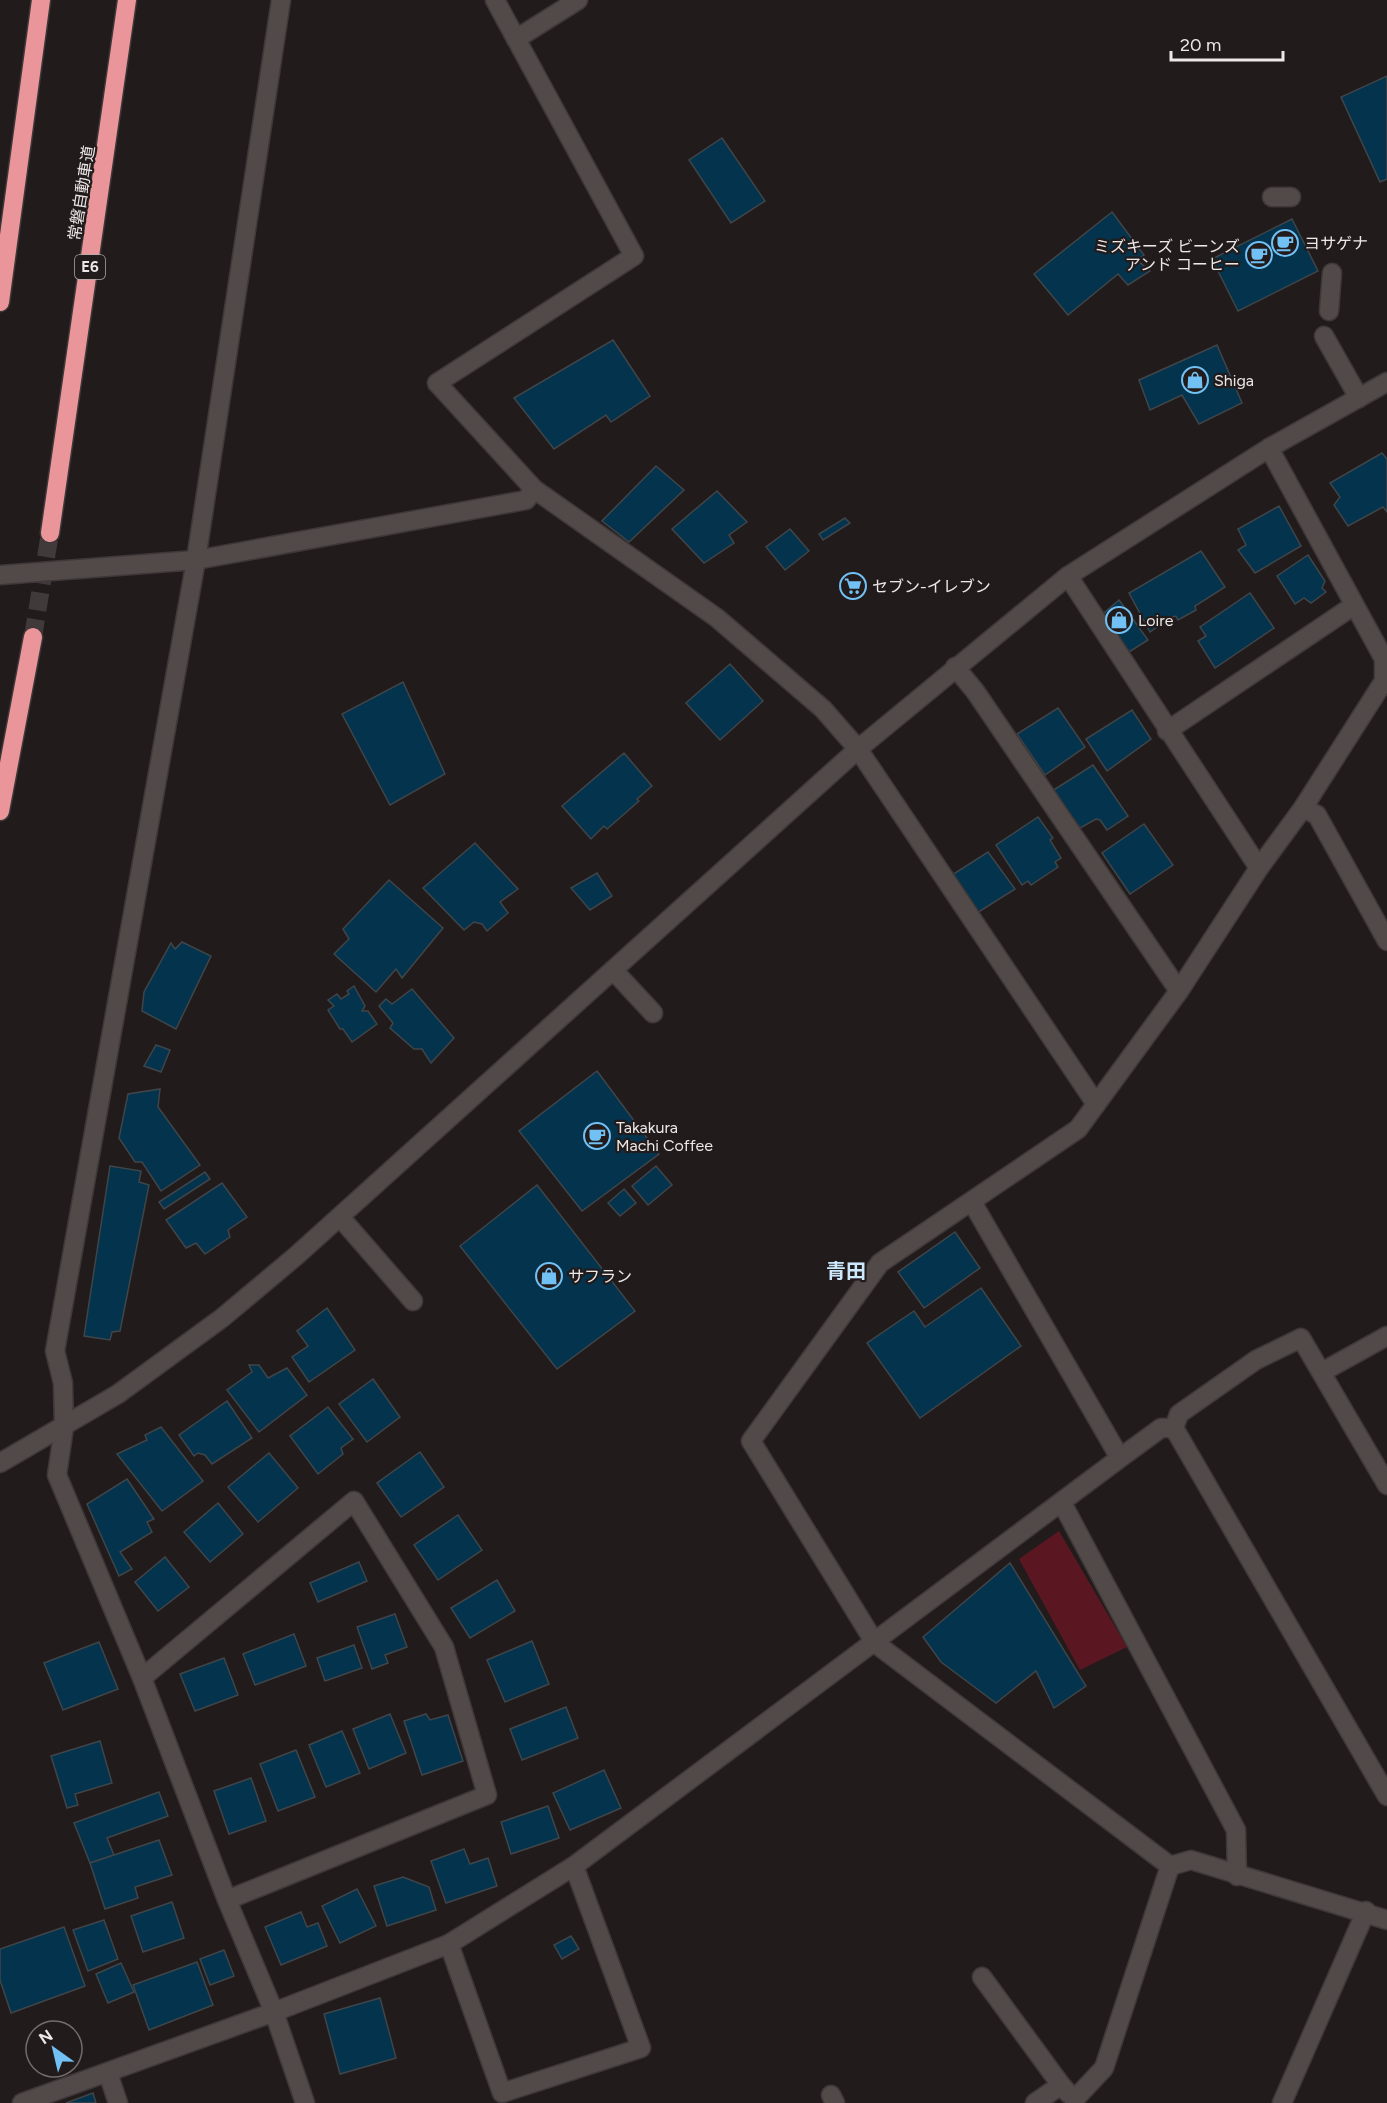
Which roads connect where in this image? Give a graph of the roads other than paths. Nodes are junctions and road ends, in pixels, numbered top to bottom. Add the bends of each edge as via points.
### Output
1 (41, 0) edge
2 (127, 0) edge
3 (281, 0) edge
4 (495, 0) edge
5 (578, 0) edge
6 (516, 39) junction
7 (1272, 197) dead end
8 (1291, 197) dead end
9 (1332, 273) dead end
10 (0, 302) edge
11 (1329, 311) dead end
12 (1324, 336) dead end
13 (1387, 382) edge
14 (1359, 398) junction
15 (1269, 448) junction
16 (534, 489) junction
17 (50, 533) tunnel mouth
18 (196, 560) junction
19 (0, 575) edge
20 (1068, 576) junction
21 (1353, 606) junction
22 (33, 636) tunnel mouth
23 (955, 667) junction
24 (1167, 731) junction
25 (858, 749) junction
26 (1303, 808) junction
27 (0, 811) edge
28 (1259, 868) junction
29 (1387, 941) edge
30 (613, 970) junction
31 (1179, 991) junction
32 (653, 1013) dead end
33 (1096, 1104) junction
34 (972, 1202) junction
35 (340, 1217) junction
36 (412, 1301) dead end
37 (1387, 1336) edge
38 (1322, 1372) junction
39 (64, 1427) junction
40 (1174, 1428) junction
41 (1120, 1458) junction
42 (0, 1463) edge
43 (1387, 1485) edge
44 (1062, 1503) junction
45 (875, 1643) junction
46 (142, 1678) junction
47 (1387, 1796) edge
48 (574, 1866) junction
49 (1170, 1866) junction
50 (1237, 1876) junction
51 (227, 1900) junction
52 (1366, 1911) junction
53 (1387, 1920) edge
54 (449, 1944) junction
55 (982, 1977) dead end
56 (274, 2012) junction
57 (108, 2073) junction
58 (1061, 2085) junction
59 (1076, 2101) edge
60 (22, 2103) edge
61 (118, 2103) edge
62 (305, 2103) edge
63 (1035, 2103) edge
64 (1282, 2103) edge

1 - 10 highway
2 - 17 highway, 常磐自動車道 / E6
3 - 18 street
4 - 6 street
5 - 6 street
6 - 16 street via 634,256 437,383
7 - 8 street
9 - 11 street
12 - 14 street
13 - 14 street
14 - 15 street
15 - 20 street
15 - 21 street
16 - 18 street via 526,500
16 - 25 street via 717,618 823,709
18 - 19 street
18 - 39 street via 55,1351 63,1383
20 - 23 street
20 - 24 street
21 - 24 street
21 - 26 street via 1384,659 1384,681
22 - 27 highway
23 - 25 street
23 - 31 street
24 - 28 street
25 - 30 street
25 - 33 street
26 - 28 street
26 - 29 street via 1317,815
28 - 31 street
30 - 32 street
30 - 35 street
31 - 33 street
33 - 34 street via 1078,1128
34 - 41 street
34 - 45 street via 880,1263 751,1441
35 - 36 street
35 - 39 street via 222,1318 118,1394
37 - 38 street
38 - 40 street via 1301,1338 1256,1360 1179,1414
38 - 43 street
39 - 42 street
39 - 46 street via 57,1475
40 - 41 street via 1161,1428
40 - 47 street
41 - 44 street
44 - 45 street
44 - 50 street via 1236,1830
45 - 48 street
45 - 49 street
46 - 51 street
46 - 51 street via 354,1501 444,1647 487,1795
48 - 54 street
48 - 54 street via 641,2048 502,2093
49 - 50 street via 1191,1860
49 - 59 street via 1104,2068
50 - 52 street
51 - 56 street
52 - 53 street
52 - 64 street
54 - 56 street
55 - 58 street
56 - 57 street
56 - 62 street
57 - 60 street
57 - 61 street
58 - 59 street
58 - 63 street

